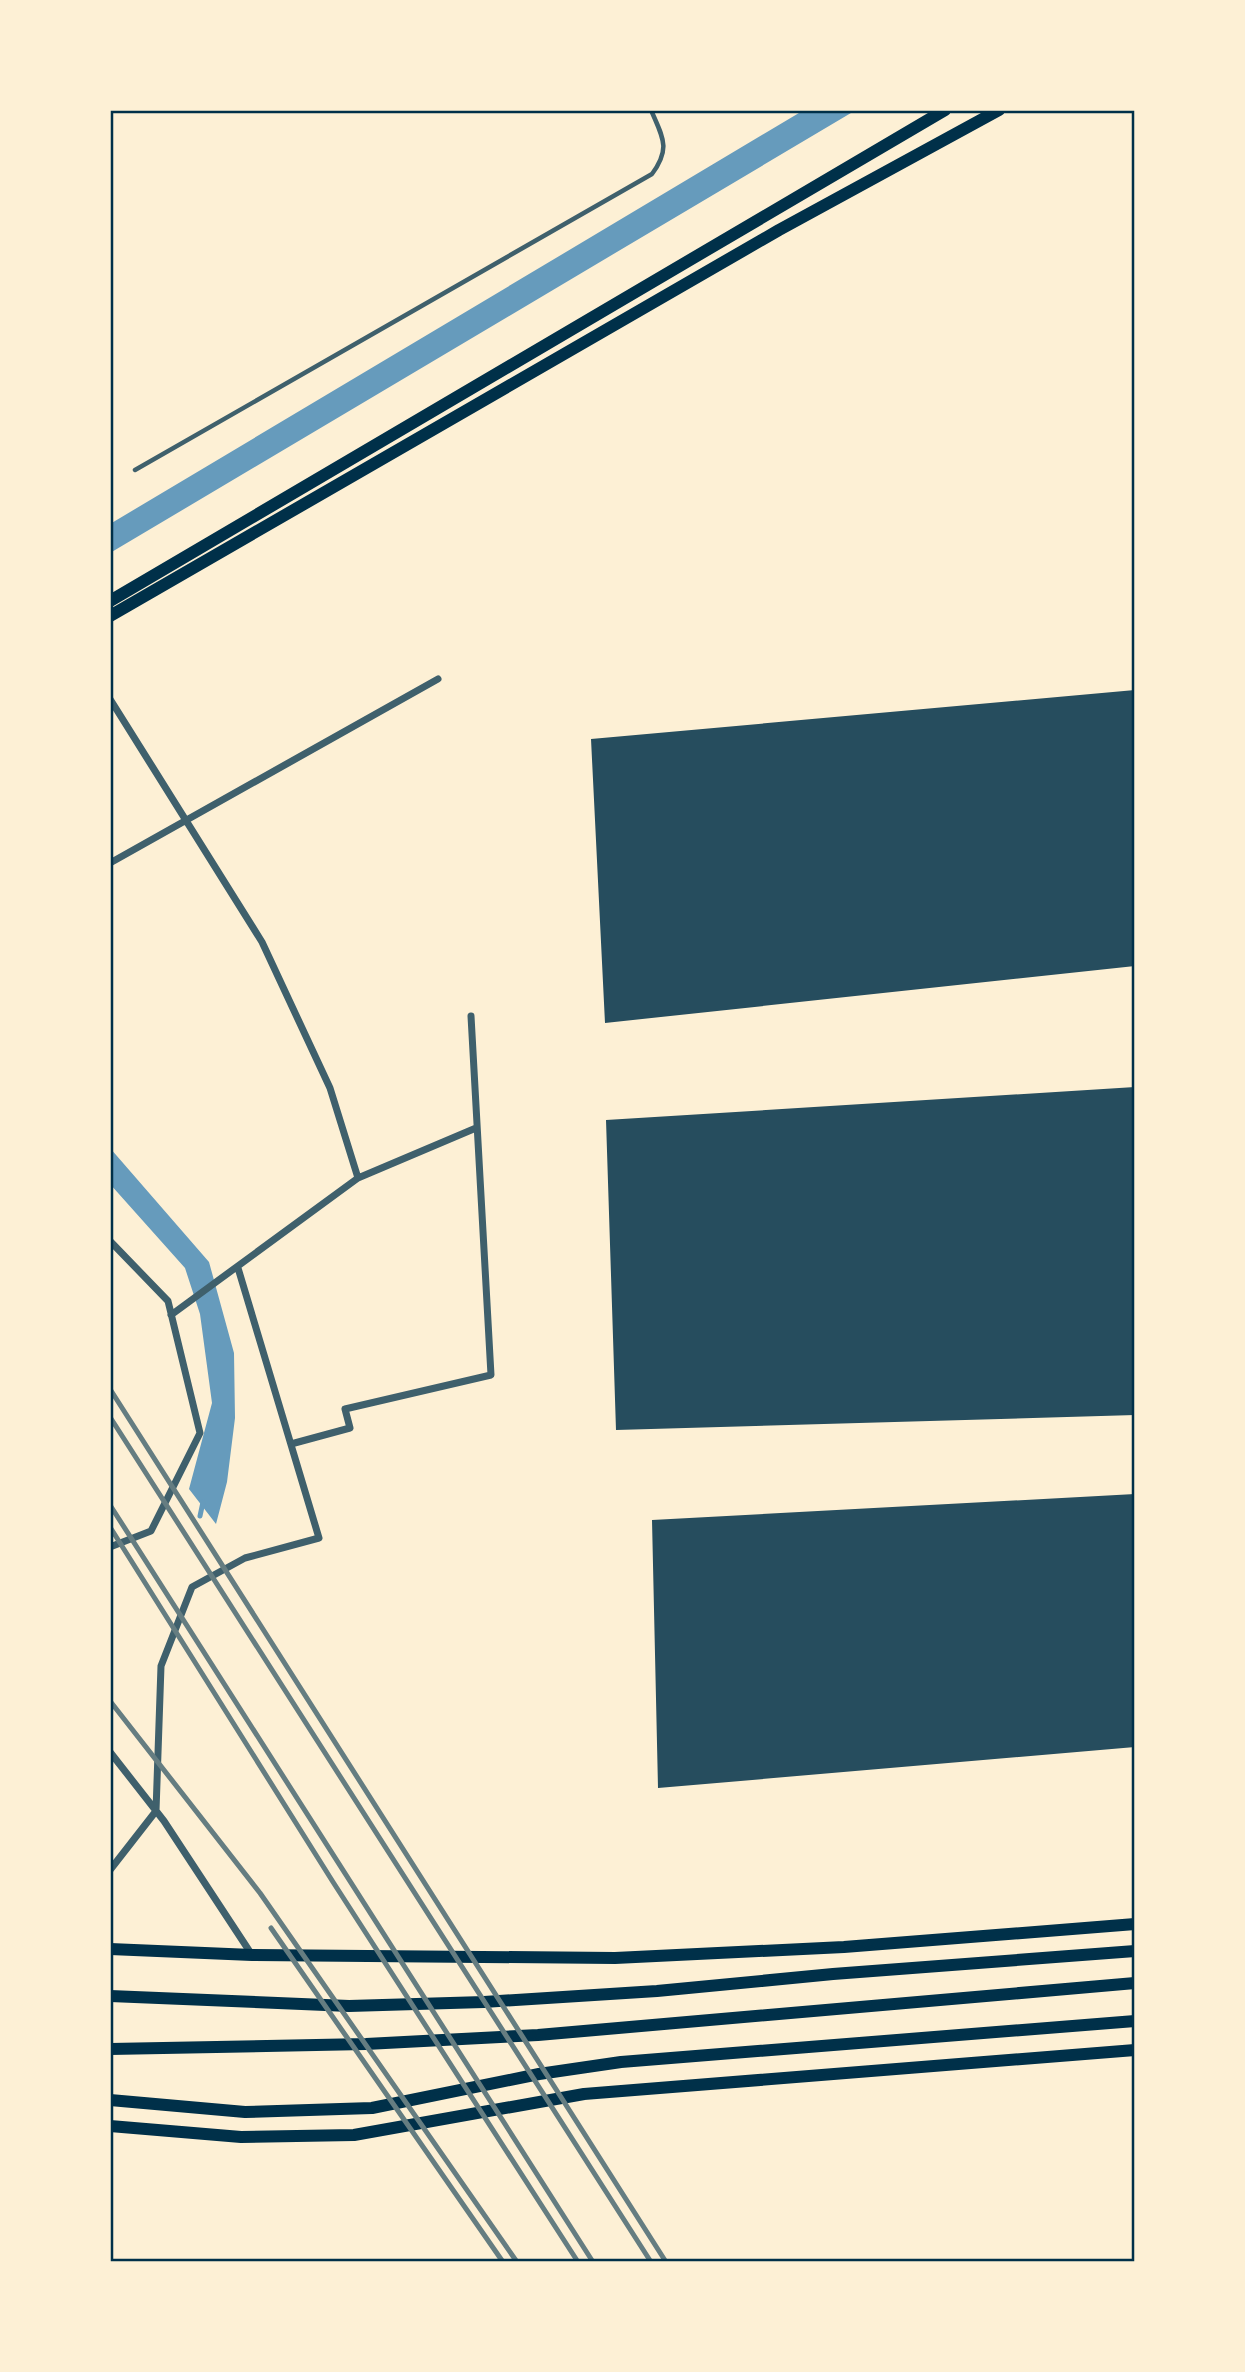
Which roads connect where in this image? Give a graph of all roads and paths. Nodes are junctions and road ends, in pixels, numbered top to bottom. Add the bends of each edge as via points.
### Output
1 (651, 110) edge
2 (945, 110) edge
3 (999, 110) edge
4 (135, 470) dead end
5 (110, 601) edge
6 (110, 616) edge
7 (438, 679) dead end
8 (110, 699) edge
9 (186, 820) junction
10 (110, 863) edge
11 (471, 1016) dead end
12 (476, 1129) junction
13 (358, 1178) junction
14 (110, 1241) edge
15 (238, 1268) junction
16 (171, 1315) junction
17 (290, 1444) junction
18 (110, 1547) edge
19 (110, 1752) edge
20 (156, 1811) junction
21 (110, 1870) edge
22 (1135, 1924) edge
23 (110, 1949) edge
24 (1135, 1951) edge
25 (253, 1955) junction
26 (1135, 1983) edge
27 (110, 1996) edge
28 (1135, 2021) edge
29 (110, 2049) edge
30 (1135, 2050) edge
31 (110, 2100) edge
32 (110, 2126) edge

1 - 4 lane via 664,140 663,159 652,174
2 - 5 main road
3 - 6 main road via 767,236
7 - 9 street
8 - 9 street
9 - 10 street
9 - 13 street via 262,942 330,1088
11 - 12 street
12 - 13 street
12 - 17 street via 491,1375 345,1409 349,1428
13 - 15 street
14 - 16 street via 168,1301
15 - 16 street
15 - 17 street
16 - 18 street via 200,1433 151,1531
17 - 20 street via 318,1538 245,1558 192,1587 161,1666
19 - 20 street
20 - 21 street
20 - 25 street
22 - 25 main road via 719,1955
23 - 25 main road
24 - 27 main road via 545,1999 362,2006
26 - 29 main road via 538,2035
28 - 31 main road via 621,2062 372,2109 270,2113
30 - 32 main road via 584,2094 355,2135 241,2137

